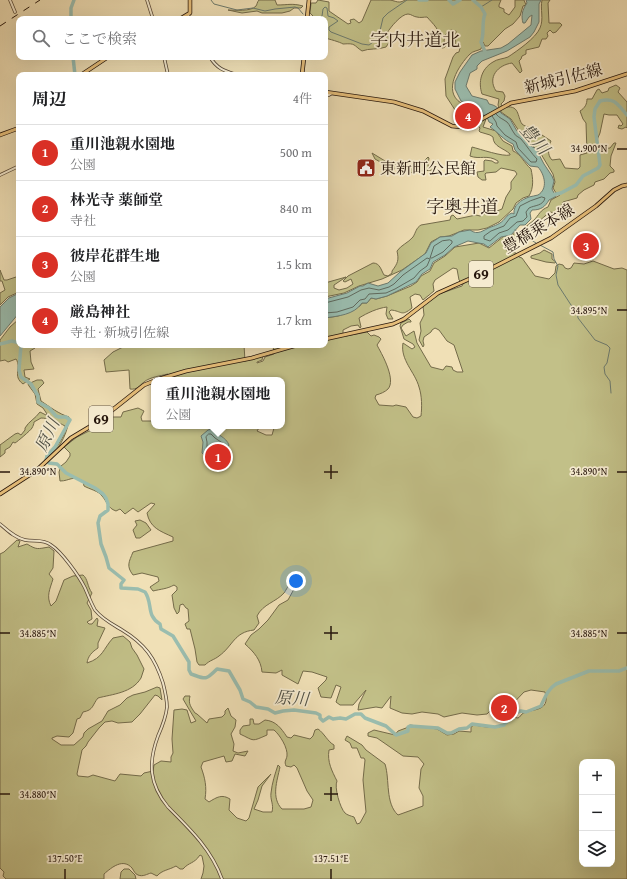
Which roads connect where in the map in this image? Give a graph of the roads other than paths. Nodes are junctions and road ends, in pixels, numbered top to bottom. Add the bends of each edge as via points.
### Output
1 (10, 0) edge
2 (147, 0) edge
3 (190, 0) edge
4 (309, 0) edge
5 (15, 12) dead end
6 (188, 15) edge
7 (152, 16) edge
8 (307, 16) edge
9 (104, 60) edge
10 (165, 60) edge
11 (212, 60) edge
12 (304, 60) edge
13 (86, 72) edge
14 (167, 72) edge
15 (227, 72) edge
16 (302, 72) edge
17 (627, 74) edge
18 (328, 92) edge
19 (332, 93) junction
20 (328, 96) edge
21 (16, 129) edge
22 (0, 136) edge
23 (16, 167) edge
24 (0, 174) edge
25 (627, 185) edge
26 (328, 338) edge
27 (287, 348) edge
28 (172, 377) edge
29 (151, 382) edge
30 (0, 494) edge
31 (0, 524) edge
32 (222, 879) edge

1 - 5 street
2 - 7 street
3 - 6 main road via 191,11
4 - 8 main road
9 - 13 main road
10 - 14 street
11 - 15 street via 220,70
12 - 16 main road
17 - 19 main road, 新城引佐線 via 581,89 520,101 462,127 452,126 423,111 394,102
18 - 19 main road
19 - 20 street
21 - 22 main road
23 - 24 street
25 - 26 main road, 豊橋乗本線 / 69 via 614,190 551,238 438,293 404,319 389,325
27 - 28 main road, 69
29 - 30 main road, 69 via 96,423 71,438 37,470
31 - 32 street via 17,537 46,542 54,547 82,582 92,604 100,614 108,622 136,639 152,657 167,701 152,756 154,783 168,807 203,843

